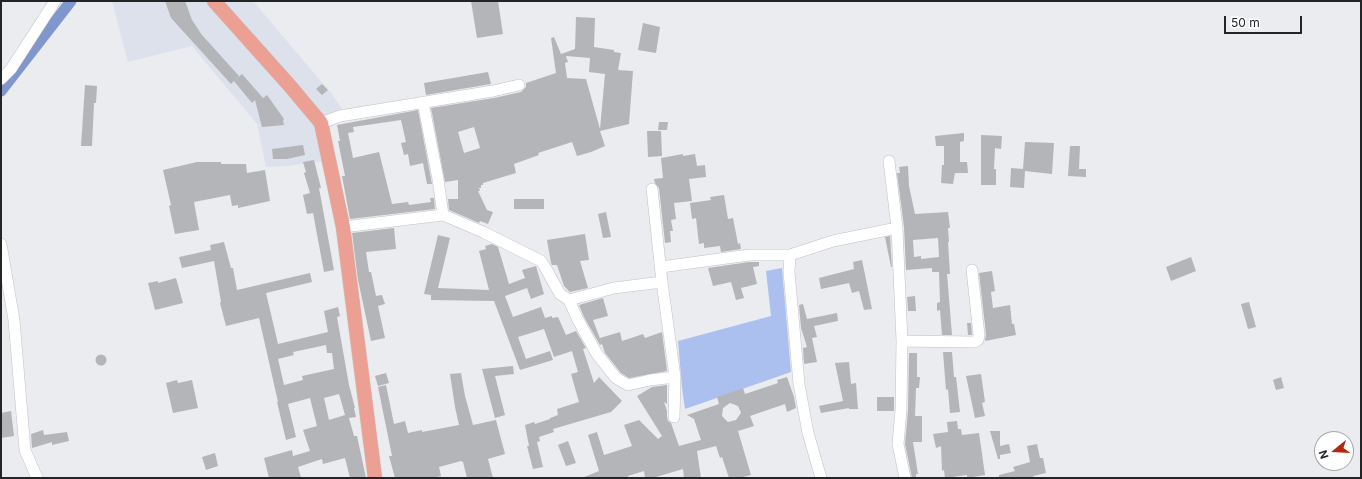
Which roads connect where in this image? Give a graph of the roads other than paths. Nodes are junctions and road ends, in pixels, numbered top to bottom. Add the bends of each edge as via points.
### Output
1 (55, 1) edge
2 (214, 1) edge
3 (1, 79) edge
4 (519, 85) dead end
5 (423, 102) junction
6 (321, 123) junction
7 (888, 161) dead end
8 (652, 189) dead end
9 (443, 216) junction
10 (343, 227) junction
11 (897, 228) junction
12 (1, 244) edge
13 (790, 255) junction
14 (661, 267) junction
15 (972, 270) dead end
16 (662, 282) junction
17 (569, 300) junction
18 (902, 341) junction
19 (675, 376) junction
20 (674, 417) dead end
21 (37, 478) edge
22 (375, 478) edge
23 (821, 478) edge
24 (905, 478) edge

1 - 3 street via 11,69
2 - 6 main road
4 - 5 street
5 - 6 street via 340,116
5 - 9 street
6 - 10 main road
7 - 11 street
8 - 14 street
9 - 10 street
9 - 17 street via 483,232 541,261 560,294
10 - 22 main road
11 - 13 street via 833,241
11 - 18 street
12 - 21 street via 14,320 25,450
13 - 14 street via 749,255
13 - 23 street via 789,272 799,384 808,433
14 - 16 street
15 - 18 street via 978,340
16 - 17 street via 614,288
16 - 19 street
17 - 19 street via 597,354 616,378 628,385
18 - 24 street via 898,444
19 - 20 street

